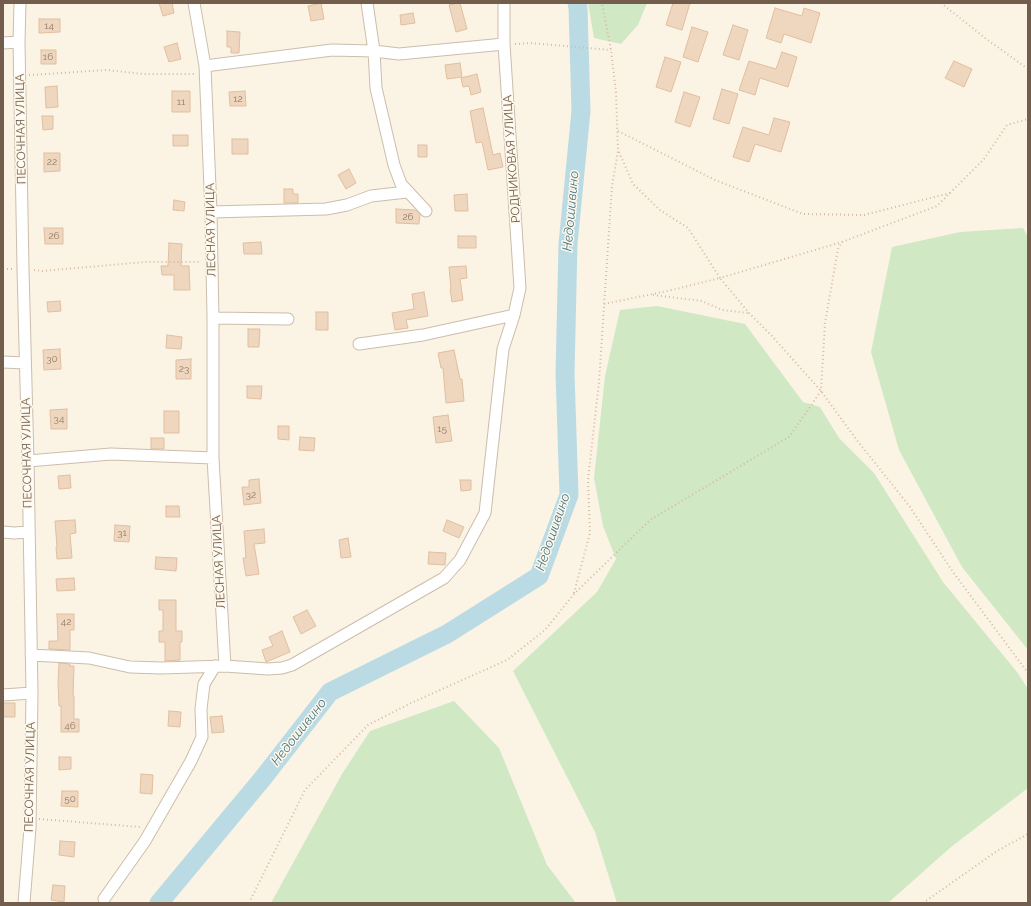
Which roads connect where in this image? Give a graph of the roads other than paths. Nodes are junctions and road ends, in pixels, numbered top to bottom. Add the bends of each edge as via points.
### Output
1 (20, 3) edge
2 (194, 3) edge
3 (366, 3) edge
4 (504, 3) edge
5 (19, 42) junction
6 (3, 43) edge
7 (504, 44) junction
8 (374, 51) junction
9 (206, 70) junction
10 (408, 192) junction
11 (211, 212) junction
12 (426, 212) dead end
13 (514, 315) junction
14 (213, 318) junction
15 (288, 319) dead end
16 (359, 344) dead end
17 (3, 362) edge
18 (25, 363) junction
19 (212, 458) junction
20 (28, 461) junction
21 (3, 532) edge
22 (29, 532) junction
23 (31, 654) junction
24 (220, 666) junction
25 (32, 693) junction
26 (3, 695) edge
27 (104, 899) dead end
28 (24, 903) edge

1 - 5 street, ПЕСОЧНАЯ УЛИЦА
2 - 9 street, ЛЕСНАЯ УЛИЦА
3 - 8 street
4 - 7 street, РОДНИКОВАЯ УЛИЦА
5 - 6 street
5 - 18 street, ПЕСОЧНАЯ УЛИЦА
7 - 8 street via 399,54
7 - 13 street, РОДНИКОВАЯ УЛИЦА via 520,288
8 - 9 street via 332,50
8 - 10 street via 376,88 394,166 400,184
9 - 11 street, ЛЕСНАЯ УЛИЦА
10 - 11 street via 371,196 326,209
10 - 12 street
11 - 14 street, ЛЕСНАЯ УЛИЦА
13 - 16 street via 423,335
13 - 24 street, РОДНИКОВАЯ УЛИЦА via 503,349 485,513 460,560 444,578 292,665 268,669
14 - 15 street
14 - 19 street, ЛЕСНАЯ УЛИЦА
17 - 18 street
18 - 20 street, ПЕСОЧНАЯ УЛИЦА
19 - 20 street via 111,454
19 - 24 street, ЛЕСНАЯ УЛИЦА
20 - 22 street, ПЕСОЧНАЯ УЛИЦА
21 - 22 street
22 - 23 street, ПЕСОЧНАЯ УЛИЦА
23 - 24 street via 89,658 130,667
23 - 25 street, ПЕСОЧНАЯ УЛИЦА
24 - 27 street via 204,684 201,709 202,737 191,762 145,841
25 - 26 street
25 - 28 street, ПЕСОЧНАЯ УЛИЦА via 30,818

